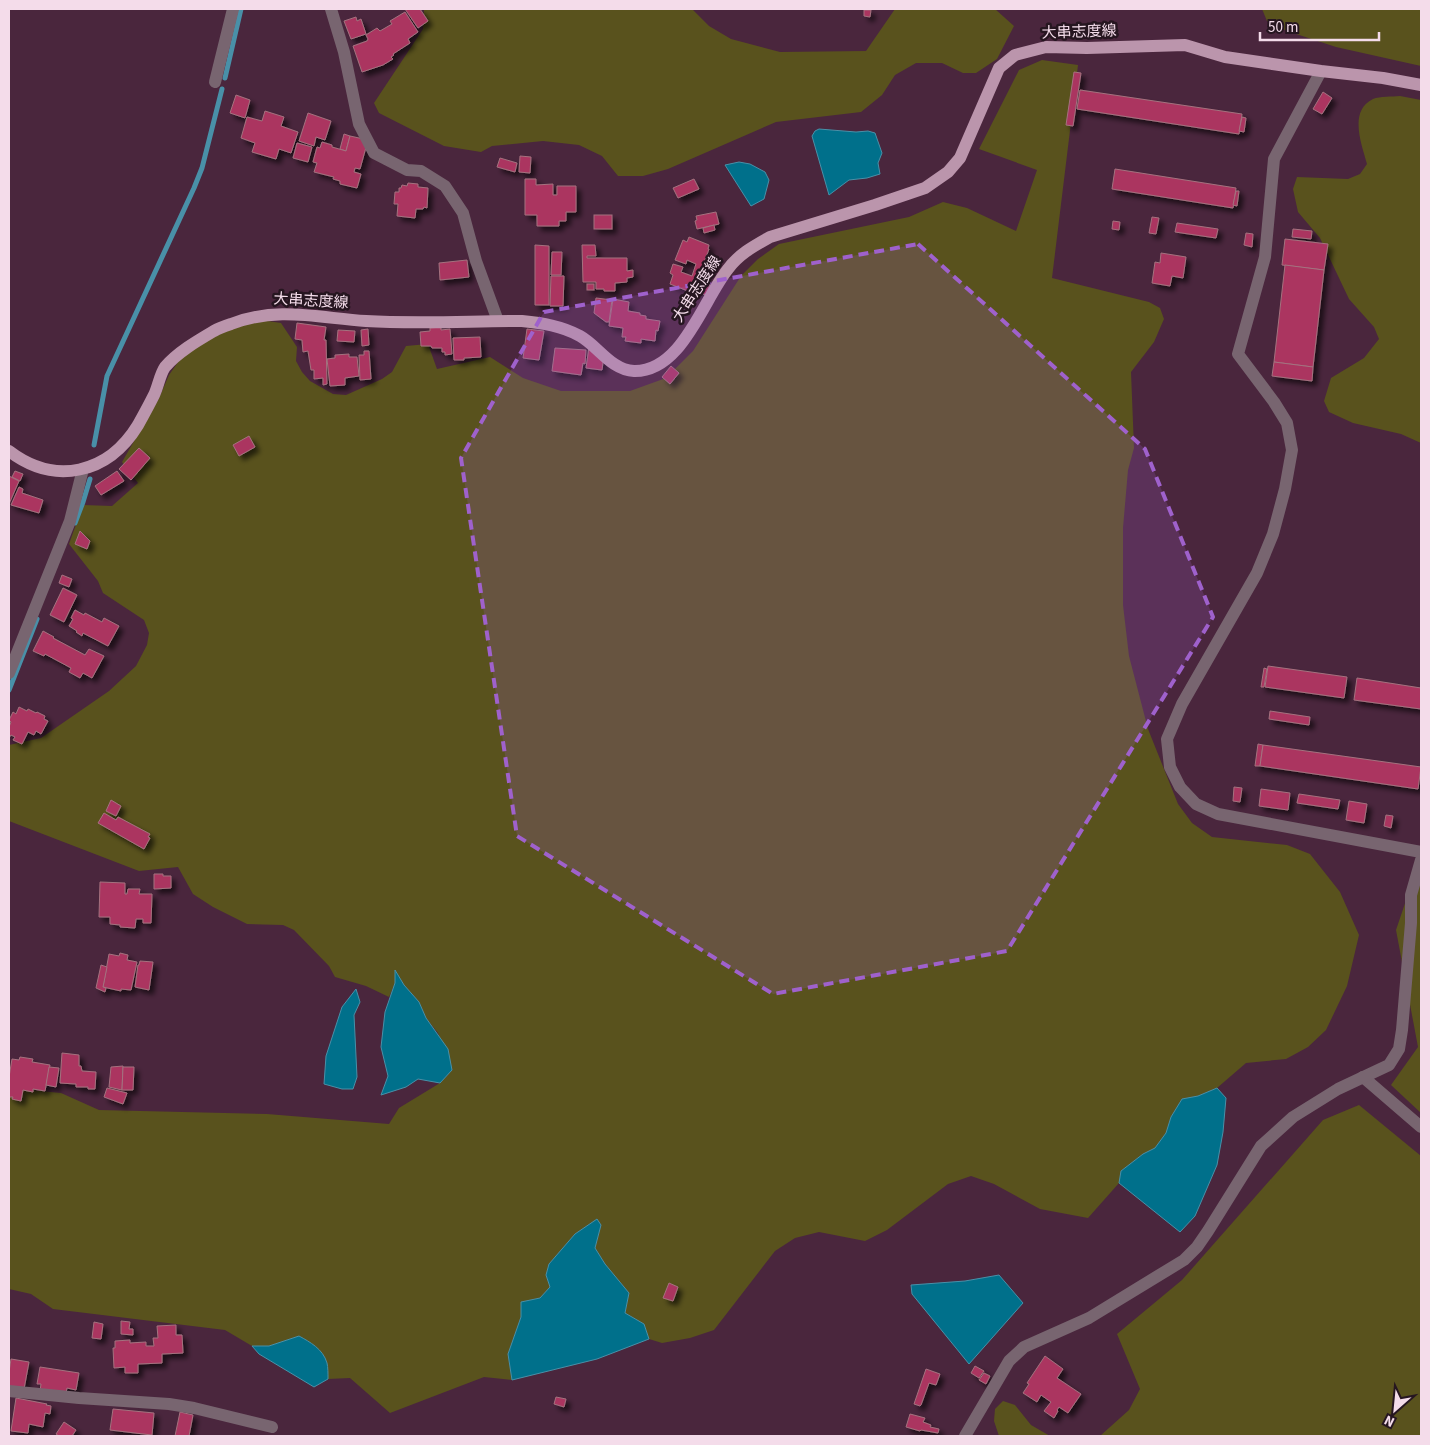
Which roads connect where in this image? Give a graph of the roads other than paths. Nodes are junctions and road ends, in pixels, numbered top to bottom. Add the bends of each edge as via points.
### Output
1 (233, 9) edge
2 (331, 9) edge
3 (1321, 71) junction
4 (215, 82) dead end
5 (1421, 85) edge
6 (498, 321) junction
7 (9, 451) edge
8 (83, 469) junction
9 (9, 673) edge
10 (1421, 852) edge
11 (1421, 860) edge
12 (1364, 1077) junction
13 (1421, 1127) edge
14 (9, 1391) edge
15 (272, 1427) dead end
16 (965, 1436) edge

1 - 4 street
2 - 6 street via 359,124 374,153 407,170 421,171 445,186 463,213
3 - 5 main road, 大串志度線
3 - 6 main road, 大串志度線 via 1225,57 1186,45 1046,48 1015,55 999,68 960,158 948,172 925,188 770,237 754,245 727,269 678,348 655,367 632,371 620,367 582,337 563,328 544,323
3 - 10 street via 1274,159 1265,257 1238,354 1287,423 1292,450 1285,489 1273,534 1257,573 1182,704 1167,739 1170,767 1180,787 1196,804 1218,814
6 - 8 main road, 大串志度線 via 366,321 303,314 272,314 244,319 216,330 164,368 154,396 122,446 107,459
7 - 8 main road, 大串志度線 via 33,466 48,470
8 - 9 street via 70,521
11 - 12 street via 1411,895 1399,1049 1389,1065
12 - 13 street
12 - 16 street via 1293,1117 1261,1146 1208,1231 1184,1260 1089,1318 1024,1347 1009,1361
14 - 15 street via 169,1404

